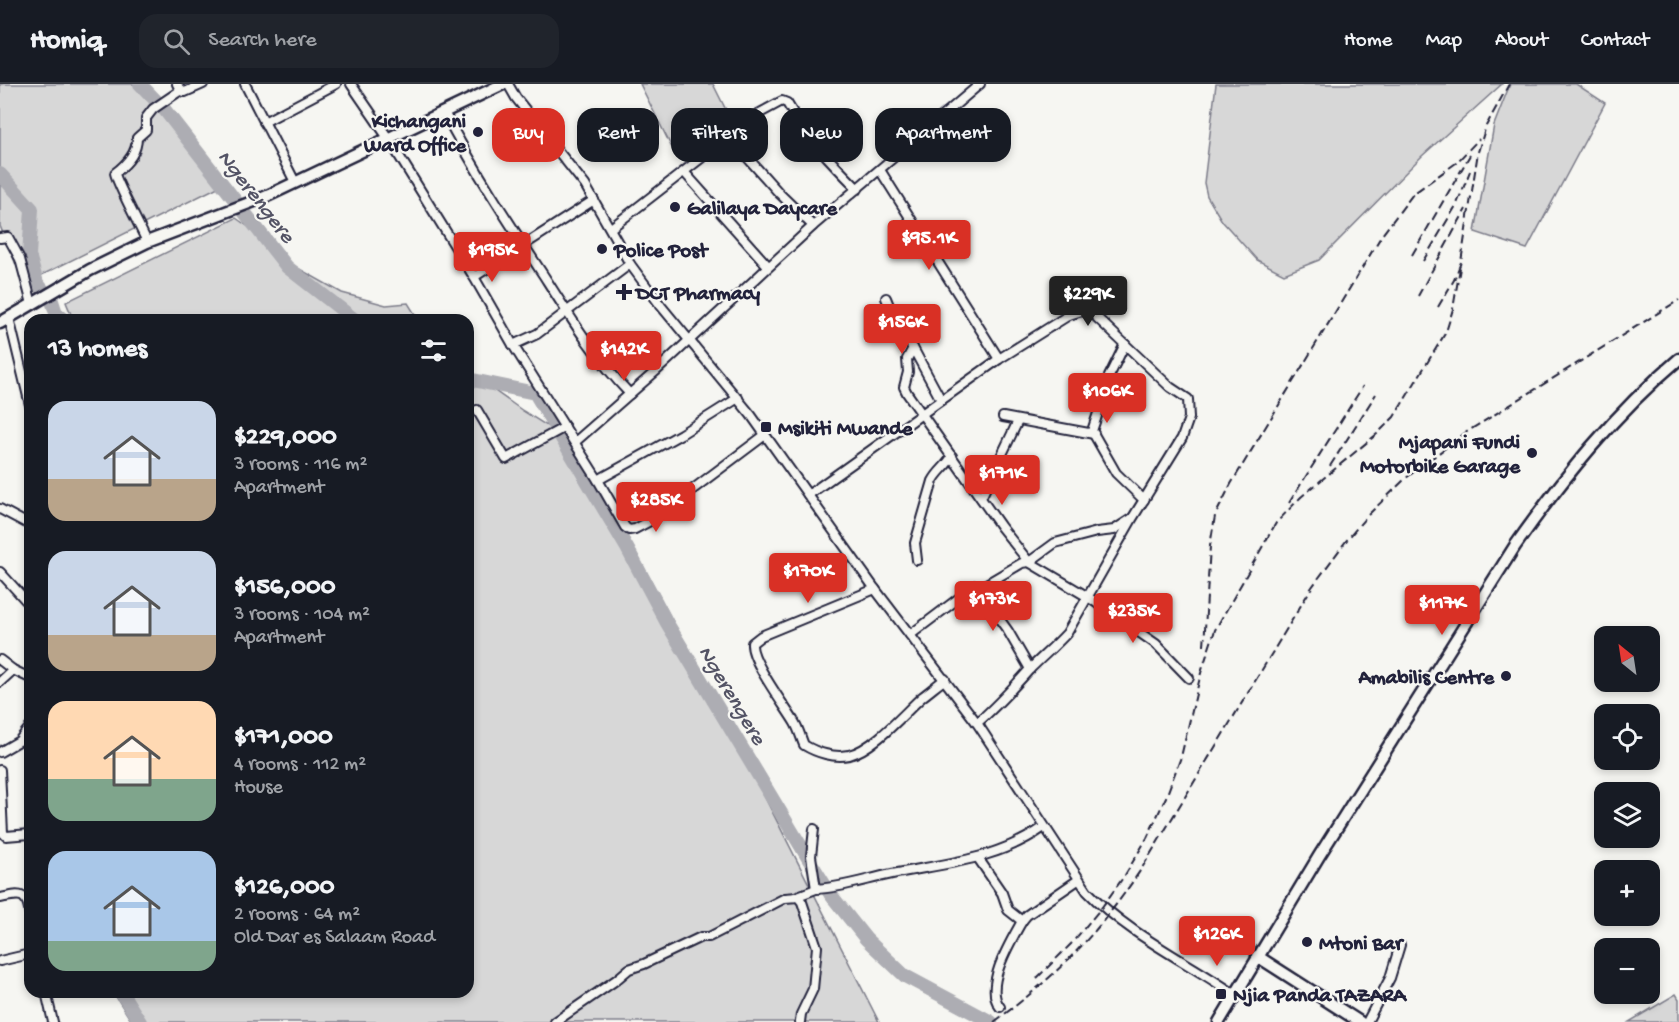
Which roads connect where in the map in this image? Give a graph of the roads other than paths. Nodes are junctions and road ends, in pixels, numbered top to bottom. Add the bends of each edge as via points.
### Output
1 (203, 84) edge
2 (244, 84) edge
3 (336, 84) edge
4 (351, 84) edge
5 (508, 84) edge
6 (517, 84) edge
7 (980, 84) edge
8 (498, 86) edge
9 (179, 87) edge
10 (516, 98) junction
11 (768, 109) edge
12 (444, 112) junction
13 (264, 122) junction
14 (388, 138) junction
15 (698, 162) edge
16 (751, 162) edge
17 (880, 170) junction
18 (684, 173) junction
19 (295, 182) junction
20 (858, 189) junction
21 (594, 200) junction
22 (813, 226) junction
23 (611, 228) junction
24 (0, 238) edge
25 (147, 242) junction
26 (524, 246) junction
27 (630, 264) junction
28 (768, 266) junction
29 (474, 277) junction
30 (886, 298) dead end
31 (27, 307) junction
32 (567, 312) junction
33 (4, 320) edge
34 (688, 340) junction
35 (1125, 344) junction
36 (513, 345) junction
37 (913, 348) junction
38 (999, 359) junction
39 (1679, 359) edge
40 (24, 385) edge
41 (630, 394) junction
42 (738, 398) junction
43 (941, 400) junction
44 (477, 410) dead end
45 (921, 413) junction
46 (1003, 417) dead end
47 (1018, 421) junction
48 (565, 428) junction
49 (1094, 434) junction
50 (765, 435) junction
51 (575, 442) junction
52 (952, 456) junction
53 (598, 480) junction
54 (808, 495) junction
55 (981, 498) junction
56 (1144, 500) junction
57 (0, 509) edge
58 (1132, 519) junction
59 (24, 522) edge
60 (917, 560) dead end
61 (1029, 562) junction
62 (0, 572) edge
63 (983, 586) junction
64 (875, 589) junction
65 (1088, 597) junction
66 (24, 598) edge
67 (910, 634) junction
68 (0, 660) edge
69 (1030, 669) junction
70 (13, 670) junction
71 (24, 675) edge
72 (1189, 678) dead end
73 (945, 680) junction
74 (0, 682) edge
75 (977, 723) junction
76 (24, 735) edge
77 (0, 752) edge
78 (0, 770) edge
79 (1044, 827) junction
80 (814, 829) dead end
81 (24, 834) edge
82 (978, 858) junction
83 (1078, 880) junction
84 (816, 889) junction
85 (24, 897) edge
86 (795, 897) junction
87 (0, 898) edge
88 (1022, 921) junction
89 (1400, 945) dead end
90 (24, 955) edge
91 (1257, 956) junction
92 (0, 961) edge
93 (1234, 993) junction
94 (47, 998) edge
95 (1000, 1007) dead end
96 (53, 1022) edge
97 (555, 1022) edge
98 (800, 1022) edge
99 (1219, 1022) edge
100 (1360, 1022) edge
101 (1367, 1022) edge

1 - 9 street via 185,92
2 - 13 street
3 - 13 street
4 - 14 street
5 - 10 street
6 - 10 street
7 - 17 street
8 - 10 street
8 - 12 main road
9 - 25 street via 148,115 136,149 115,177
10 - 21 street
11 - 20 street via 784,101 827,158
12 - 14 main road
12 - 26 street
13 - 19 street
14 - 19 main road
14 - 29 street
15 - 18 street
16 - 22 street
17 - 20 street
17 - 38 street
18 - 23 street
18 - 28 street
19 - 25 main road
20 - 22 street
21 - 23 street
21 - 26 street
22 - 28 street
23 - 27 street
24 - 31 street via 8,237 16,250
25 - 31 main road
26 - 29 street
26 - 32 street
27 - 32 street
27 - 34 street
28 - 34 street
29 - 36 street
30 - 37 street via 898,328
31 - 33 main road
32 - 36 street via 537,334
32 - 41 street
33 - 40 street
34 - 41 street
34 - 42 street
35 - 38 street via 1092,313 1082,311
35 - 49 street via 1095,405 1100,407
35 - 56 street via 1189,402 1185,431
36 - 48 street
37 - 43 street
37 - 45 street via 907,359 904,387
38 - 43 street
39 - 91 main road via 1626,408 1548,500 1515,546
41 - 51 street
42 - 50 street
42 - 53 street
43 - 45 street
44 - 48 street via 506,459
45 - 52 street
45 - 54 street
46 - 47 street
47 - 49 street
47 - 55 street
48 - 51 street
49 - 56 street via 1116,473
50 - 53 street via 635,529 625,527
50 - 54 street
51 - 53 street
52 - 55 street
52 - 60 street via 933,481 915,543
54 - 64 street
55 - 61 street
56 - 58 street
57 - 59 street
58 - 61 street via 1114,530 1055,543
58 - 65 street
61 - 63 street
61 - 65 street
62 - 66 street
63 - 67 street via 977,585
63 - 69 street via 983,596
64 - 67 street
64 - 73 street via 752,643 752,651 797,726 804,745 832,755 855,753
65 - 69 street via 1056,646
65 - 72 street via 1156,644
67 - 73 street
68 - 70 street
69 - 75 street
70 - 71 street
70 - 74 street
73 - 75 street
75 - 79 street
76 - 77 street
78 - 81 street via 3,833
79 - 82 street via 1008,848
79 - 83 street
80 - 84 street via 811,856
82 - 84 street
82 - 88 street via 1002,892 1008,910
83 - 88 street
83 - 93 street via 1102,907
84 - 86 street
85 - 87 street
86 - 97 street via 785,898 714,935 628,969
86 - 98 street via 803,904 818,951 813,989
88 - 95 street via 994,981 995,1000
89 - 101 street via 1390,978
90 - 92 street
91 - 93 main road
91 - 100 main road
93 - 99 main road
94 - 96 street

